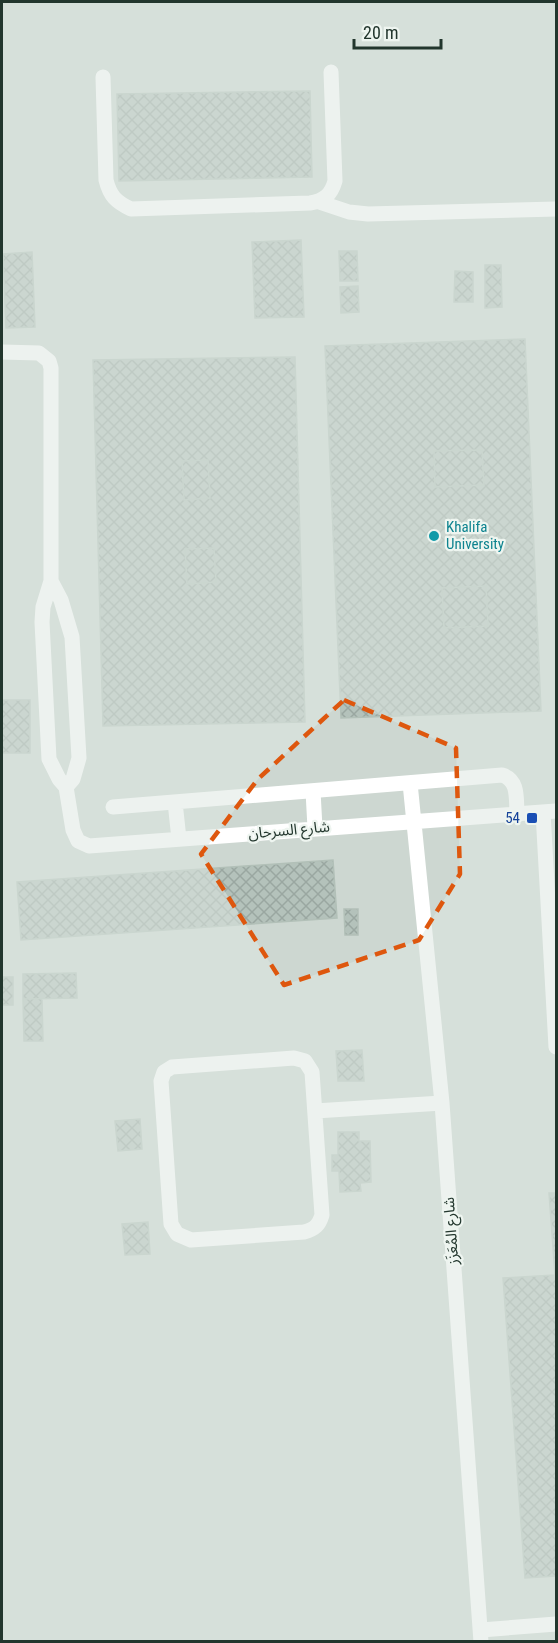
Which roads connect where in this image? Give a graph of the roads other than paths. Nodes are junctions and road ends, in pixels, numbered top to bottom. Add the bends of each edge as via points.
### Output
1 (331, 72) dead end
2 (104, 77) dead end
3 (319, 202) junction
4 (556, 209) edge
5 (2, 352) edge
6 (51, 581) junction
7 (410, 783) junction
8 (66, 787) junction
9 (313, 791) junction
10 (175, 802) junction
11 (113, 807) dead end
12 (550, 811) edge
13 (517, 814) junction
14 (412, 820) junction
15 (315, 828) junction
16 (179, 839) junction
17 (554, 947) edge
18 (556, 1047) edge
19 (442, 1103) junction
20 (315, 1111) junction
21 (556, 1624) edge
22 (481, 1636) edge

1 - 3 lane via 335,181 327,197
2 - 3 lane via 106,180 118,204 130,209
3 - 4 lane via 368,214
5 - 6 lane, شارع السرحان via 39,353 51,368
6 - 8 lane, شارع السرحان via 42,622 49,759
6 - 8 lane, شارع السرحان via 62,600 72,637 79,758 73,779
7 - 9 lane
7 - 13 lane via 502,775 515,786
7 - 14 lane, شارع المُعَزَز
8 - 16 lane, شارع السرحان via 74,836 83,844
9 - 10 lane
9 - 15 lane
10 - 11 lane
10 - 16 lane
12 - 13 lane, شارع السرحان
12 - 17 lane
13 - 14 lane, شارع السرحان
14 - 15 lane, شارع السرحان
14 - 19 lane, شارع المُعَزَز
15 - 16 lane, شارع السرحان
17 - 18 lane
19 - 20 lane
19 - 22 lane, شارع المُعَزَز
20 - 20 lane via 312,1072 299,1059 172,1067 164,1072 161,1081 171,1224 177,1234 191,1240 313,1230 322,1215
21 - 22 lane

